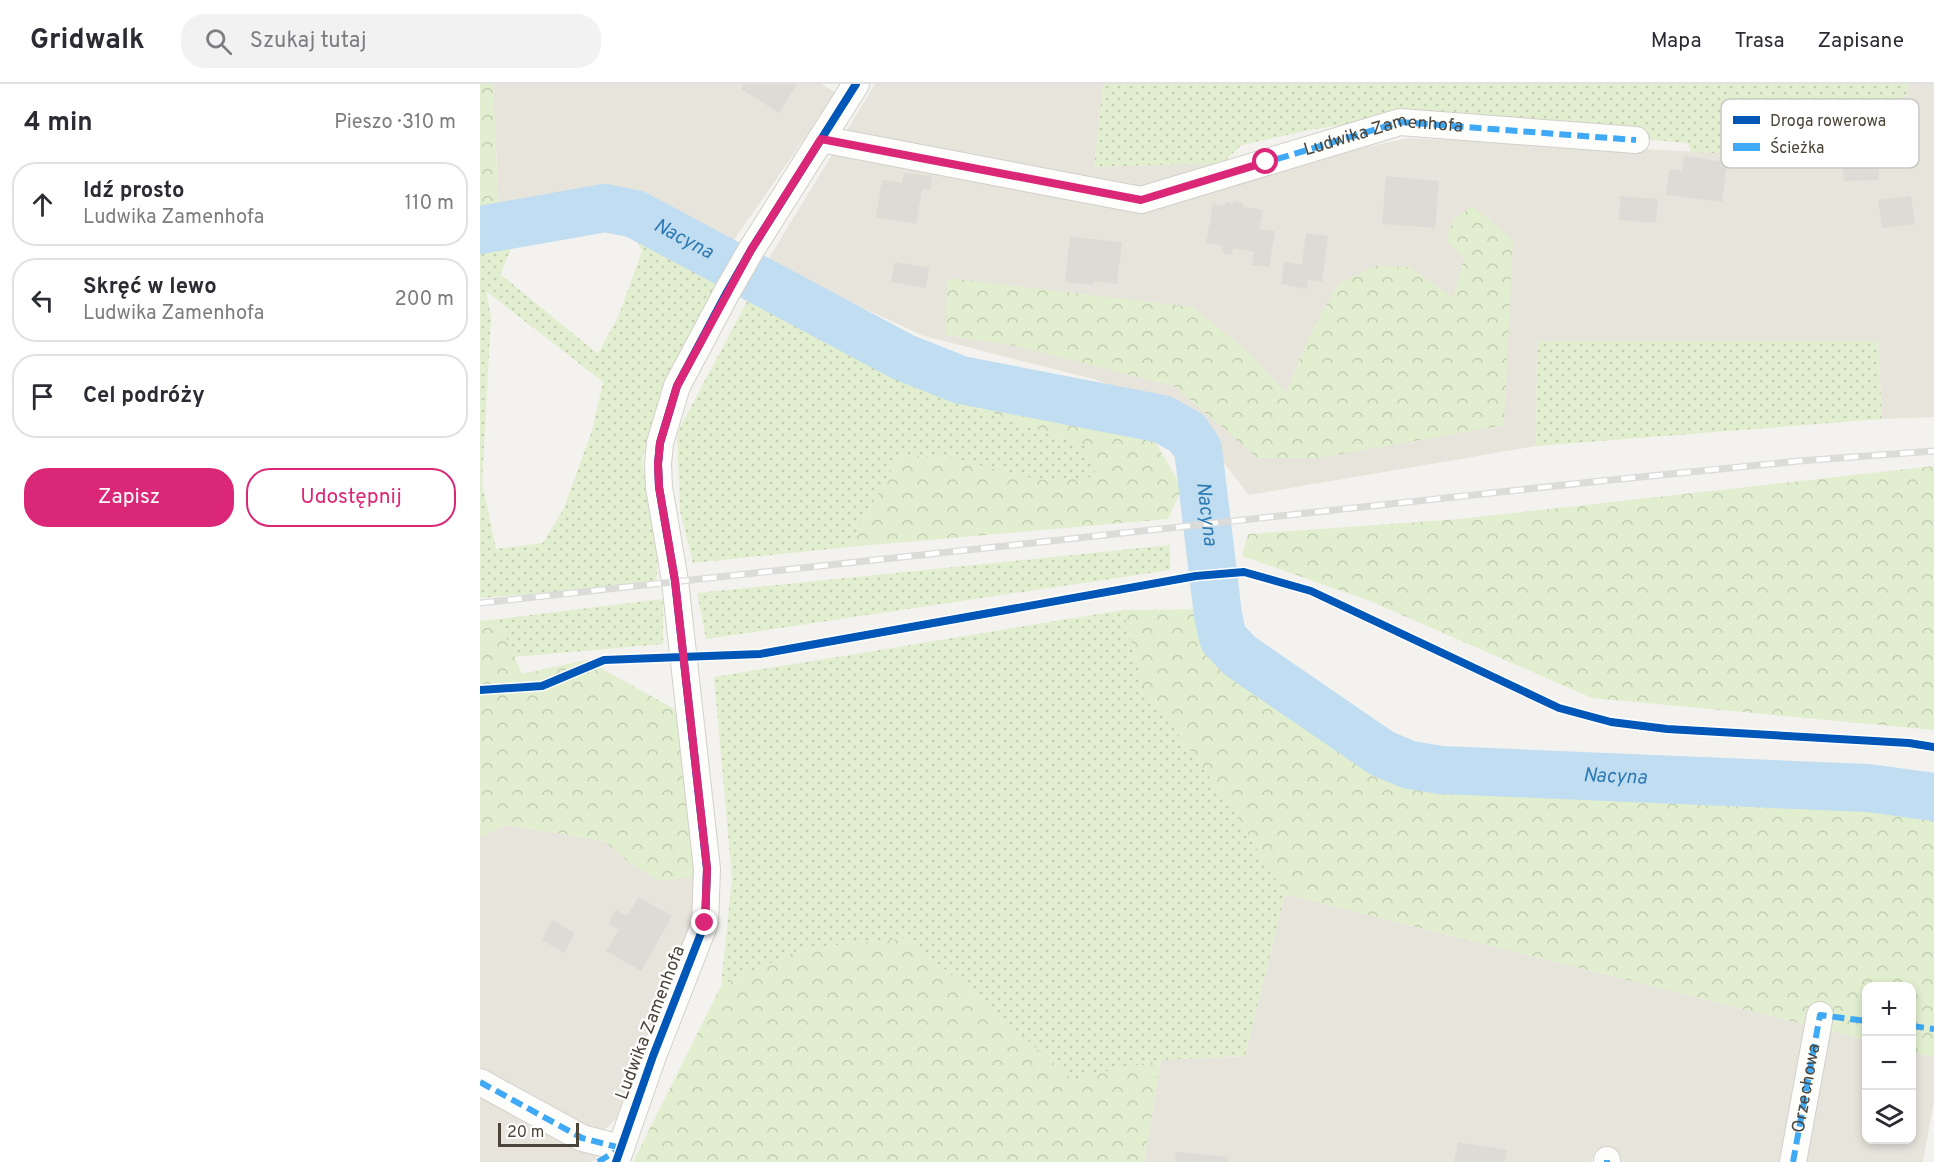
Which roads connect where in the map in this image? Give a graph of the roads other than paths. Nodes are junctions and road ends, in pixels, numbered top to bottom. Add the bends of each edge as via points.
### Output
1 (856, 84) edge
2 (821, 139) junction
3 (1636, 140) dead end
4 (1820, 1015) dead end
5 (480, 1082) edge
6 (619, 1155) edge
7 (598, 1162) edge
8 (1793, 1162) edge

1 - 2 street, Ludwika Zamenhofa
2 - 3 street, Ludwika Zamenhofa via 1141,200 1400,122
2 - 6 street, Ludwika Zamenhofa via 751,250 677,386 660,443 663,517 675,581 707,868 705,923
4 - 8 street, Orzechowa
5 - 6 street
6 - 7 street

